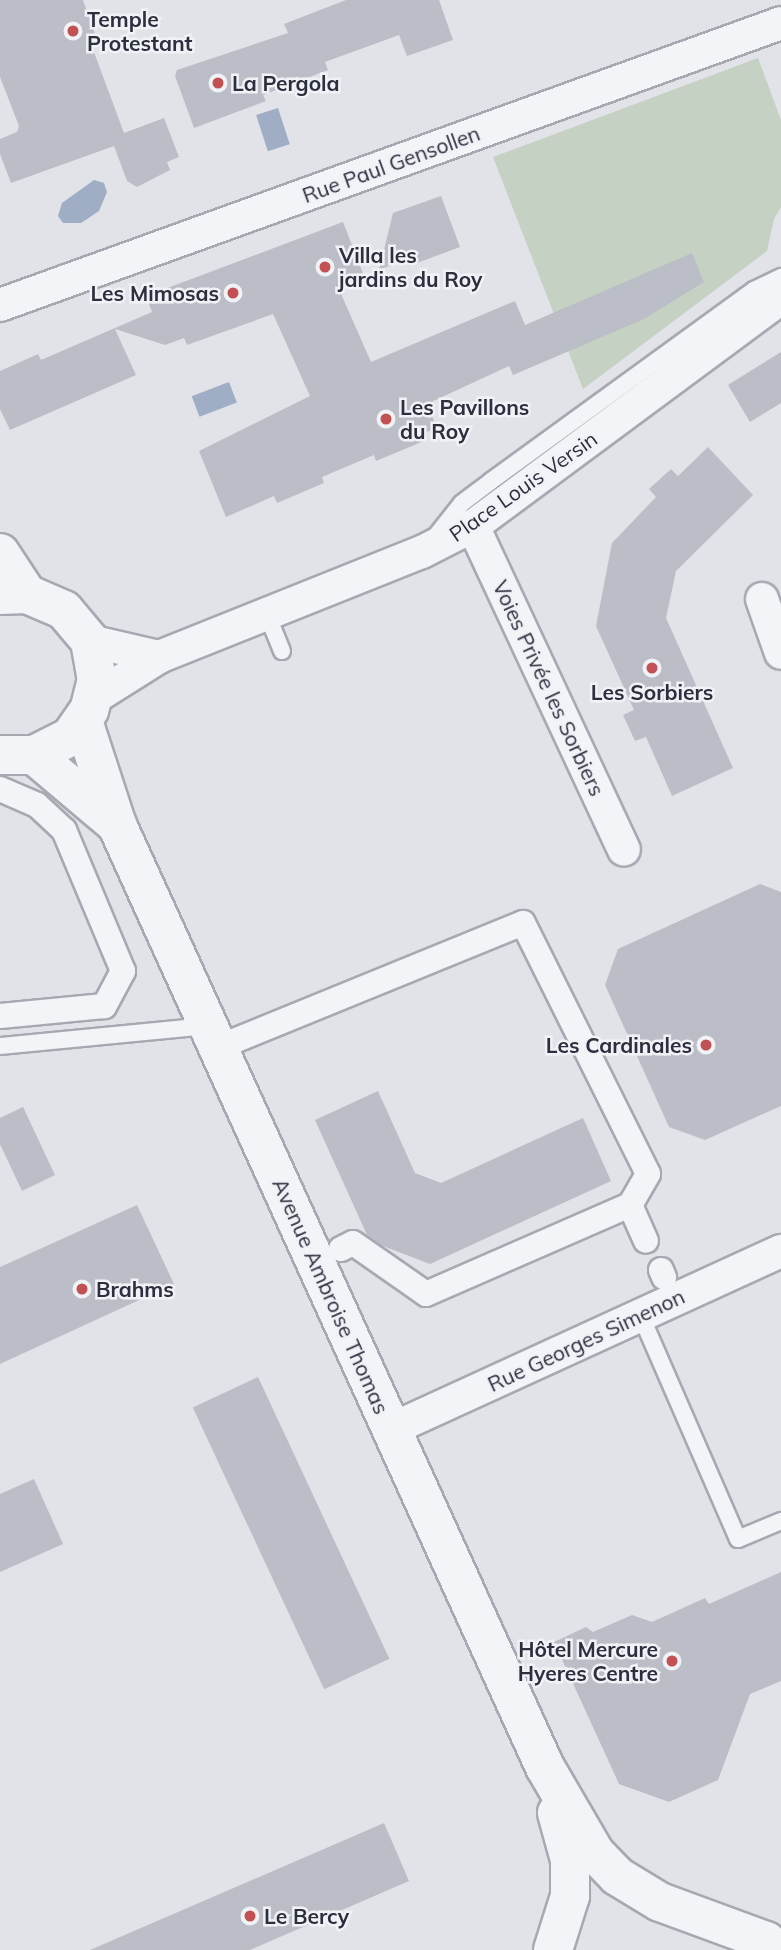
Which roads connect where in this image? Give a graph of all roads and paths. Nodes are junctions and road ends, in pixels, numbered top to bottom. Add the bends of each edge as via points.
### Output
1 (773, 0) edge
2 (781, 22) edge
3 (781, 276) edge
4 (781, 298) edge
5 (0, 305) edge
6 (472, 526) junction
7 (422, 552) junction
8 (0, 553) edge
9 (13, 594) edge
10 (762, 599) dead end
11 (267, 614) junction
12 (90, 640) junction
13 (282, 651) dead end
14 (781, 653) edge
15 (159, 657) junction
16 (89, 710) junction
17 (17, 755) edge
18 (0, 789) edge
19 (117, 825) junction
20 (624, 850) dead end
21 (0, 1016) edge
22 (214, 1036) junction
23 (0, 1046) edge
24 (630, 1205) junction
25 (646, 1241) dead end
26 (341, 1249) dead end
27 (781, 1251) edge
28 (641, 1316) junction
29 (391, 1429) junction
30 (781, 1521) edge
31 (545, 1767) junction
32 (553, 1950) edge
33 (777, 1950) edge

1 - 2 street
2 - 5 street, Rue Paul Gensollen
3 - 7 lane via 754,290 462,503
4 - 6 street, Place Louis Versin
6 - 7 street, Place Louis Versin
6 - 20 street, Voies Privée les Sorbiers
7 - 11 street, Place Louis Versin
8 - 9 street
9 - 12 street via 64,610
10 - 14 street
11 - 13 lane
11 - 15 street, Place Louis Versin
12 - 15 street
12 - 16 street, Avenue Ambroise Thomas via 97,679
15 - 16 street, Place Louis Versin
16 - 17 street via 70,737
16 - 19 street, Avenue Ambroise Thomas
17 - 19 street, Avenue Ambroise Thomas
18 - 21 street via 37,805 64,830 124,971 104,1006
19 - 22 street, Avenue Ambroise Thomas
22 - 23 lane
22 - 24 street via 527,932 648,1174
22 - 29 street, Avenue Ambroise Thomas
24 - 25 street
24 - 26 street via 426,1294 353,1243
27 - 28 street, Rue Georges Simenon
28 - 29 street, Rue Georges Simenon
28 - 30 lane via 738,1539
29 - 31 street, Avenue Ambroise Thomas
31 - 32 street, Avenue Ambroise Thomas via 570,1860 570,1896
31 - 33 street, Avenue Ambroise Thomas via 595,1853 617,1876 660,1902 766,1941

